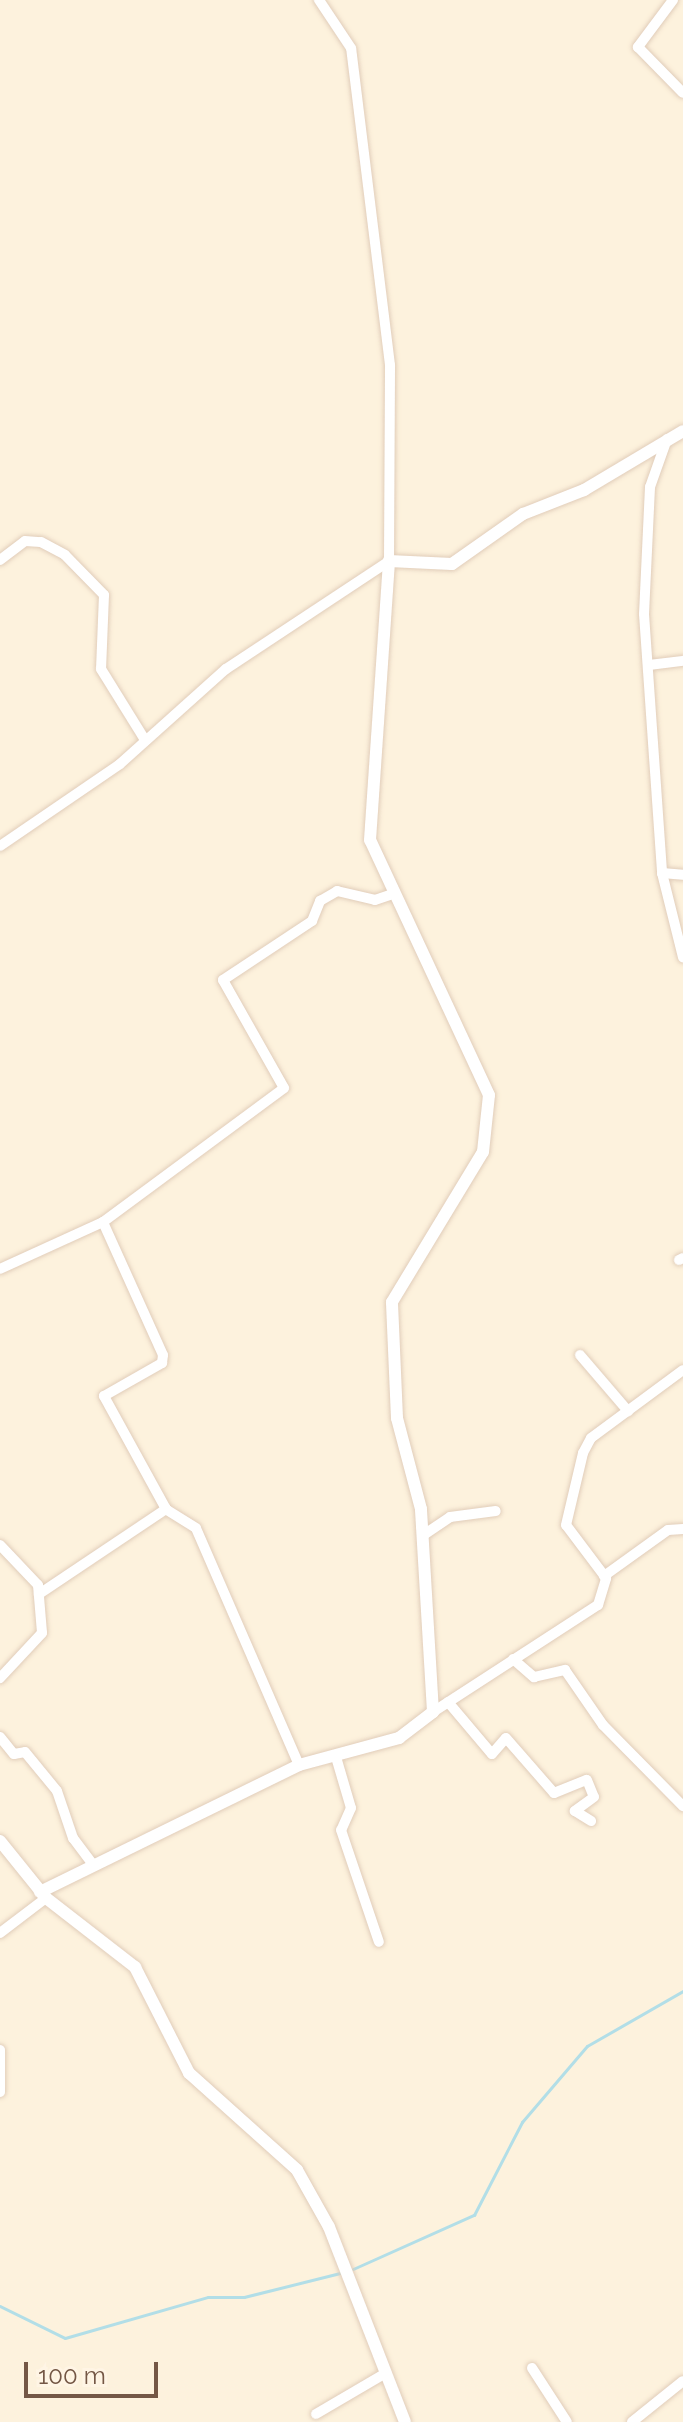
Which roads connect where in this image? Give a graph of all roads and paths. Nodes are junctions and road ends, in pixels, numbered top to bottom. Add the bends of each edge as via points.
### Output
1 (319, 0) edge
2 (673, 0) edge
3 (683, 93) edge
4 (683, 431) edge
5 (667, 439) junction
6 (0, 560) edge
7 (389, 561) junction
8 (683, 661) edge
9 (649, 665) junction
10 (145, 740) junction
11 (0, 846) edge
12 (662, 873) junction
13 (683, 875) edge
14 (395, 893) junction
15 (683, 957) edge
16 (103, 1222) junction
17 (0, 1269) edge
18 (580, 1355) dead end
19 (683, 1370) edge
20 (628, 1411) junction
21 (166, 1509) junction
22 (496, 1511) dead end
23 (683, 1529) edge
24 (422, 1536) junction
25 (0, 1545) edge
26 (604, 1576) junction
27 (39, 1594) junction
28 (513, 1659) junction
29 (0, 1678) edge
30 (448, 1702) junction
31 (433, 1712) junction
32 (0, 1737) edge
33 (336, 1757) junction
34 (299, 1765) junction
35 (683, 1806) edge
36 (591, 1821) dead end
37 (0, 1841) edge
38 (94, 1866) junction
39 (43, 1895) junction
40 (0, 1933) edge
41 (379, 1942) dead end
42 (0, 2050) edge
43 (0, 2092) edge
44 (532, 2368) dead end
45 (386, 2373) junction
46 (683, 2381) edge
47 (316, 2414) dead end
48 (405, 2422) edge
49 (567, 2422) edge
50 (632, 2422) edge

1 - 7 street via 351,48 390,365
2 - 3 street via 638,47
4 - 5 street
5 - 7 street via 584,490 523,514 452,564
5 - 9 street via 644,537
6 - 10 street via 25,541 41,542 65,555 104,595 101,669
7 - 10 street via 226,669
7 - 14 street via 370,840
8 - 9 street
9 - 12 street
10 - 11 street
12 - 13 street
12 - 15 street
14 - 16 street via 375,900 337,891 320,901 312,921 223,980 284,1088
14 - 24 street via 489,1095 483,1152 392,1302 397,1418
16 - 17 street
16 - 21 street via 163,1355 162,1363 104,1396
18 - 20 street
19 - 20 street
20 - 26 street via 588,1443 566,1522
21 - 27 street
21 - 34 street via 196,1528
22 - 24 street via 450,1517
23 - 26 street via 668,1530
24 - 31 street
25 - 27 street
26 - 28 street via 607,1590 588,1614
27 - 29 street via 42,1633
28 - 30 street
28 - 35 street via 534,1677 565,1670 603,1725
30 - 31 street
30 - 36 street via 492,1754 506,1738 554,1793 587,1780 594,1797 575,1811
31 - 33 street via 399,1738
32 - 38 street via 14,1754 25,1752 57,1791 73,1838
33 - 34 street
33 - 41 street via 351,1808 341,1830
34 - 38 street
37 - 39 street
38 - 39 street
39 - 40 street
39 - 45 street via 135,1967 189,2073 297,2170 329,2227
42 - 43 street
44 - 49 street
45 - 47 street
45 - 48 street
46 - 50 street

